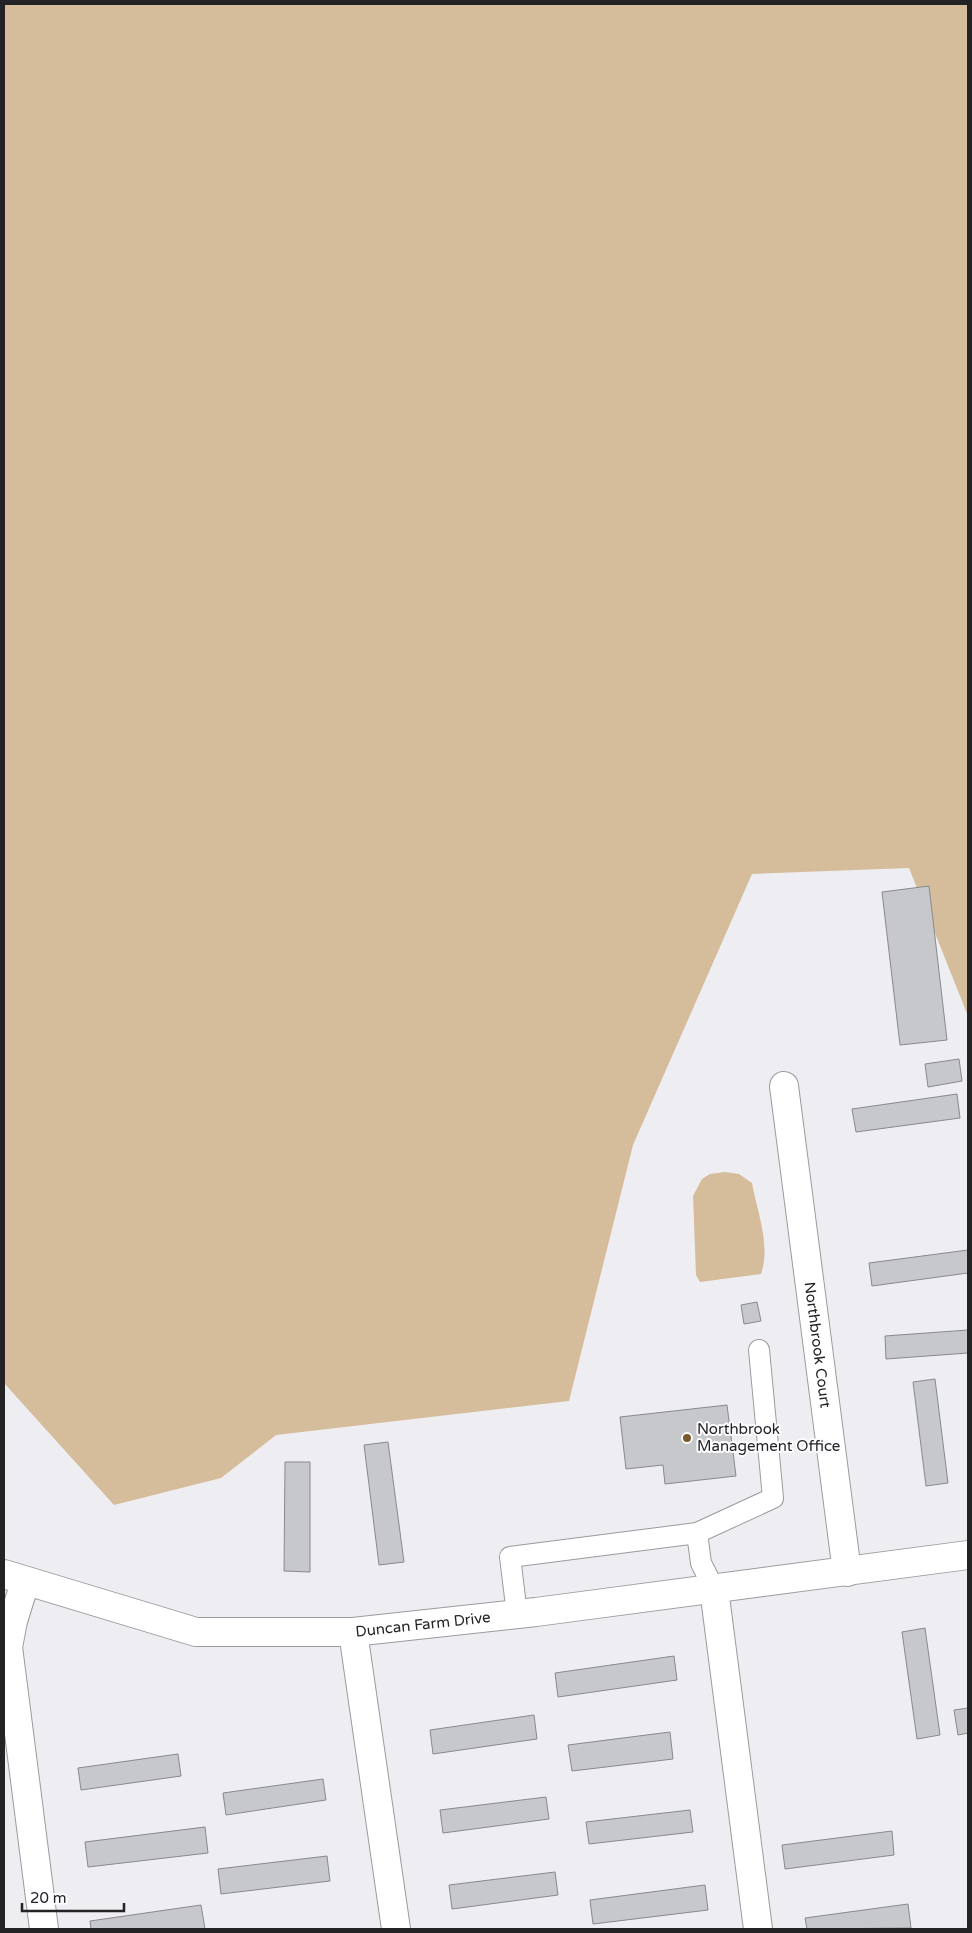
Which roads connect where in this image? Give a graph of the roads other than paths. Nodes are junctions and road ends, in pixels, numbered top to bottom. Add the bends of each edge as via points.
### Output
1 (784, 1086) dead end
2 (758, 1350) dead end
3 (698, 1533) junction
4 (968, 1556) edge
5 (847, 1572) junction
6 (14, 1578) edge
7 (714, 1589) junction
8 (517, 1614) junction
9 (353, 1632) junction
10 (44, 1929) edge
11 (396, 1929) edge
12 (758, 1929) edge

1 - 5 street, Northbrook Court
2 - 3 lane via 773,1498
3 - 7 lane via 701,1563
3 - 8 lane via 510,1558
4 - 5 street
5 - 7 street, Duncan Farm Drive
6 - 9 street, Duncan Farm Drive via 196,1632
6 - 10 street via 13,1621 8,1647
7 - 8 street, Duncan Farm Drive
7 - 12 street
8 - 9 street, Duncan Farm Drive
9 - 11 street

